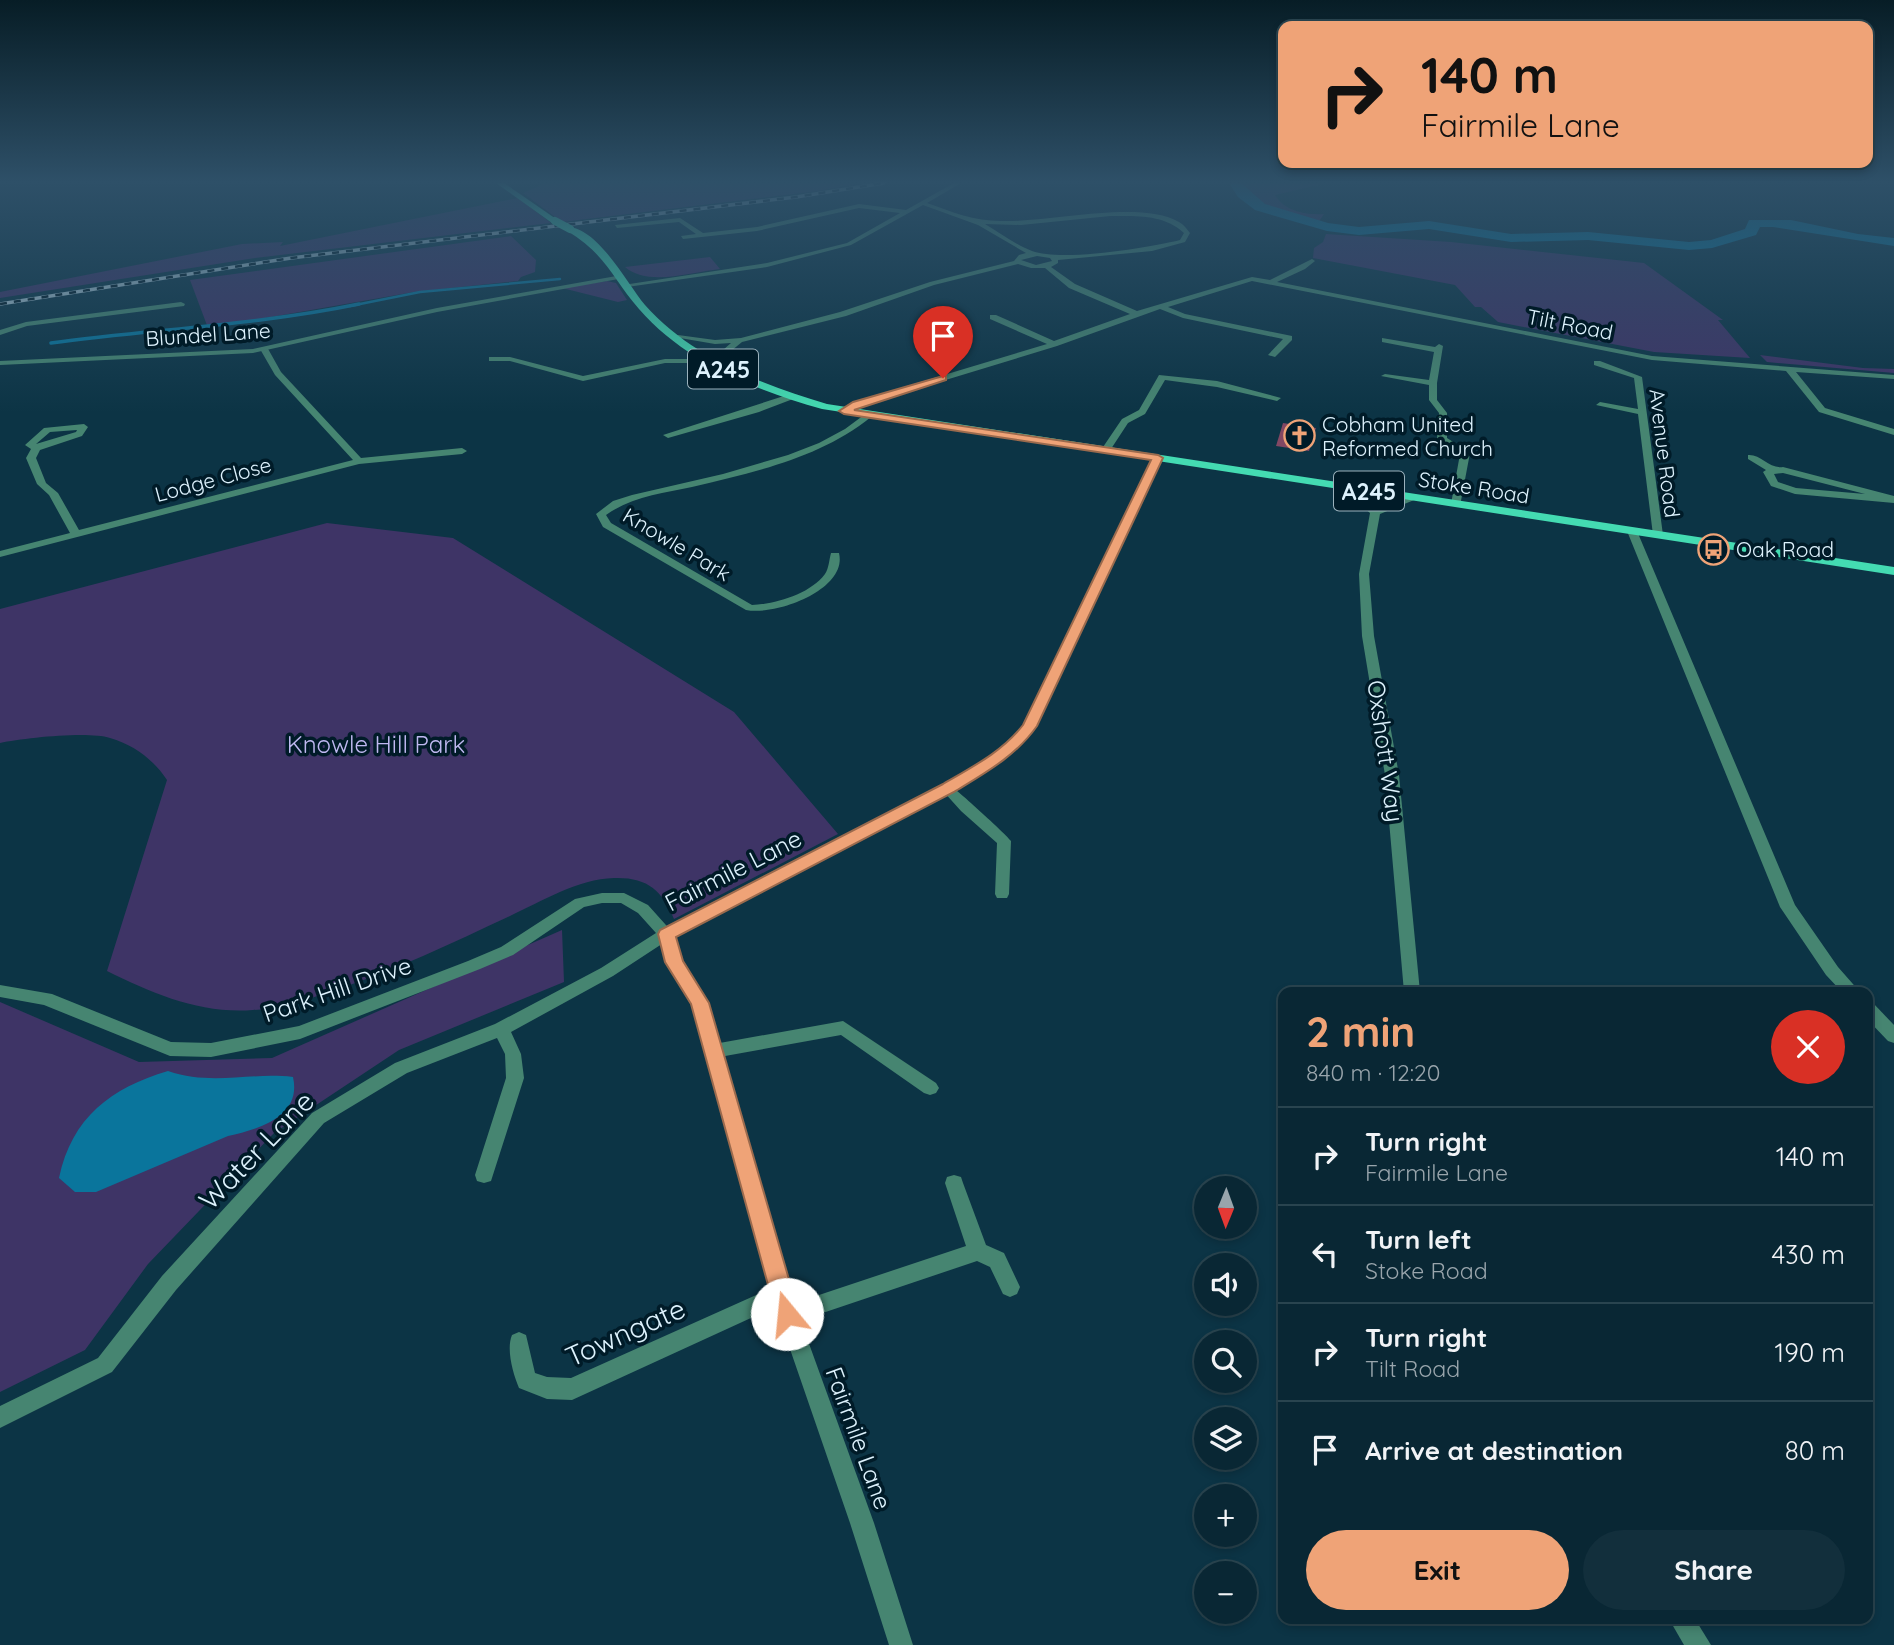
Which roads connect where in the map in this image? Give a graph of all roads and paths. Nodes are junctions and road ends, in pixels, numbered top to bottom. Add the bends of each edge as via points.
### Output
1 (606, 260) edge
2 (787, 260) edge
3 (1055, 260) edge
4 (1312, 261) dead end
5 (1018, 262) joint
6 (1046, 266) junction
7 (625, 281) junction
8 (1272, 281) junction
9 (181, 304) dead end
10 (1161, 307) junction
11 (1137, 314) junction
12 (993, 317) dead end
13 (1, 320) edge
14 (15, 326) junction
15 (0, 333) edge
16 (681, 340) junction
17 (741, 340) junction
18 (1385, 340) dead end
19 (1054, 344) junction
20 (264, 349) junction
21 (1272, 355) dead end
22 (492, 359) dead end
23 (665, 361) junction
24 (710, 362) junction
25 (0, 363) edge
26 (1597, 363) dead end
27 (1789, 369) junction
28 (724, 370) junction
29 (1385, 376) dead end
30 (1894, 377) edge
31 (1433, 383) junction
32 (790, 397) junction
33 (1277, 398) dead end
34 (1600, 405) dead end
35 (844, 411) junction
36 (1643, 412) junction
37 (868, 415) junction
38 (671, 431) dead end
39 (1894, 432) edge
40 (36, 448) junction
41 (1107, 450) junction
42 (462, 451) dead end
43 (1751, 457) dead end
44 (1158, 458) junction
45 (359, 461) junction
46 (1773, 470) junction
47 (1346, 488) junction
48 (1414, 498) junction
49 (1894, 499) edge
50 (1456, 504) junction
51 (1375, 512) junction
52 (1632, 531) junction
53 (76, 534) junction
54 (1658, 535) junction
55 (0, 554) edge
56 (835, 555) dead end
57 (1894, 570) edge
58 (948, 788) junction
59 (1002, 894) dead end
60 (666, 934) junction
61 (1412, 987) edge
62 (1847, 987) edge
63 (0, 992) edge
64 (1873, 1014) edge
65 (501, 1029) junction
66 (1894, 1036) edge
67 (715, 1051) junction
68 (930, 1088) dead end
69 (484, 1175) dead end
70 (954, 1182) dead end
71 (978, 1251) junction
72 (1010, 1287) dead end
73 (781, 1294) junction
74 (787, 1314) junction
75 (519, 1342) dead end
76 (0, 1417) edge
77 (1684, 1624) edge
78 (901, 1645) edge
79 (1699, 1645) edge

1 - 7 main road, Stoke Road / A245, bridge
2 - 7 street, Blundel Lane
3 - 6 street
4 - 8 street
5 - 6 street
5 - 17 street
6 - 11 street via 1072,286
7 - 16 main road, Stoke Road / A245 via 646,312
7 - 20 street, Blundel Lane via 438,310
8 - 10 street, Tilt Road via 1247,280
8 - 27 street, Tilt Road via 1652,358
9 - 14 street
10 - 11 street, Tilt Road
10 - 21 street via 1183,316 1289,338
11 - 19 street, Tilt Road
12 - 19 street
13 - 14 street
14 - 15 street
16 - 17 street
16 - 23 street
16 - 24 main road, Stoke Road / A245
17 - 28 street via 727,350
18 - 31 street via 1438,348
19 - 35 street, Tilt Road
20 - 25 street, Blundel Lane
20 - 45 street via 278,373
22 - 23 street via 510,359 583,379
23 - 24 street
24 - 28 main road, Stoke Road / A245
26 - 36 street, Avenue Road via 1638,377
27 - 30 street, Tilt Road
27 - 39 street via 1822,410
28 - 32 main road, Stoke Road / A245
29 - 31 street
31 - 50 street via 1433,400 1443,413 1442,439 1465,453
32 - 35 main road, Stoke Road / A245
32 - 38 street
33 - 41 street via 1164,373 1142,412 1125,421
34 - 36 street
35 - 37 main road, Stoke Road / A245
36 - 54 street, Avenue Road
37 - 41 main road, Stoke Road / A245
37 - 56 street, Knowle Park via 843,436 812,450 625,500 601,514 607,525 750,608 775,606 822,582 832,571
40 - 40 street via 79,434 84,427 47,430 30,445
40 - 53 street via 31,458 37,476 53,493
41 - 44 main road, Stoke Road / A245
42 - 45 street, Lodge Close
43 - 46 street
44 - 47 main road, Stoke Road / A245
44 - 58 street, Fairmile Lane via 1030,726 1018,742 989,764
45 - 53 street, Lodge Close
46 - 49 street
46 - 49 street via 1768,472 1774,484 1795,491
47 - 48 main road, Stoke Road / A245
47 - 51 street
48 - 50 main road, Stoke Road / A245
48 - 51 street
50 - 52 main road, Stoke Road / A245
51 - 61 street, Oxshott Way via 1364,574 1368,636 1392,775
52 - 54 main road, Stoke Road / A245
52 - 62 street via 1788,907
53 - 55 street, Lodge Close
54 - 57 main road, Stoke Road / A245
58 - 59 street via 1004,841
58 - 60 street, Fairmile Lane
60 - 63 street, Park Hill Drive via 643,909 624,898 580,903 508,951 474,965 300,1032 211,1049 170,1049 46,999
60 - 65 street, Water Lane
60 - 67 street, Fairmile Lane via 674,962 700,1003
64 - 66 street
65 - 69 street via 513,1054 515,1078
65 - 76 street, Water Lane via 401,1068 318,1118 169,1283 105,1365
67 - 68 street via 843,1028
67 - 73 street, Fairmile Lane
70 - 71 street
71 - 72 street via 997,1260
71 - 74 street
73 - 74 street, Fairmile Lane
73 - 75 street, Towngate via 572,1389 526,1381
74 - 78 street, Fairmile Lane
77 - 79 street

